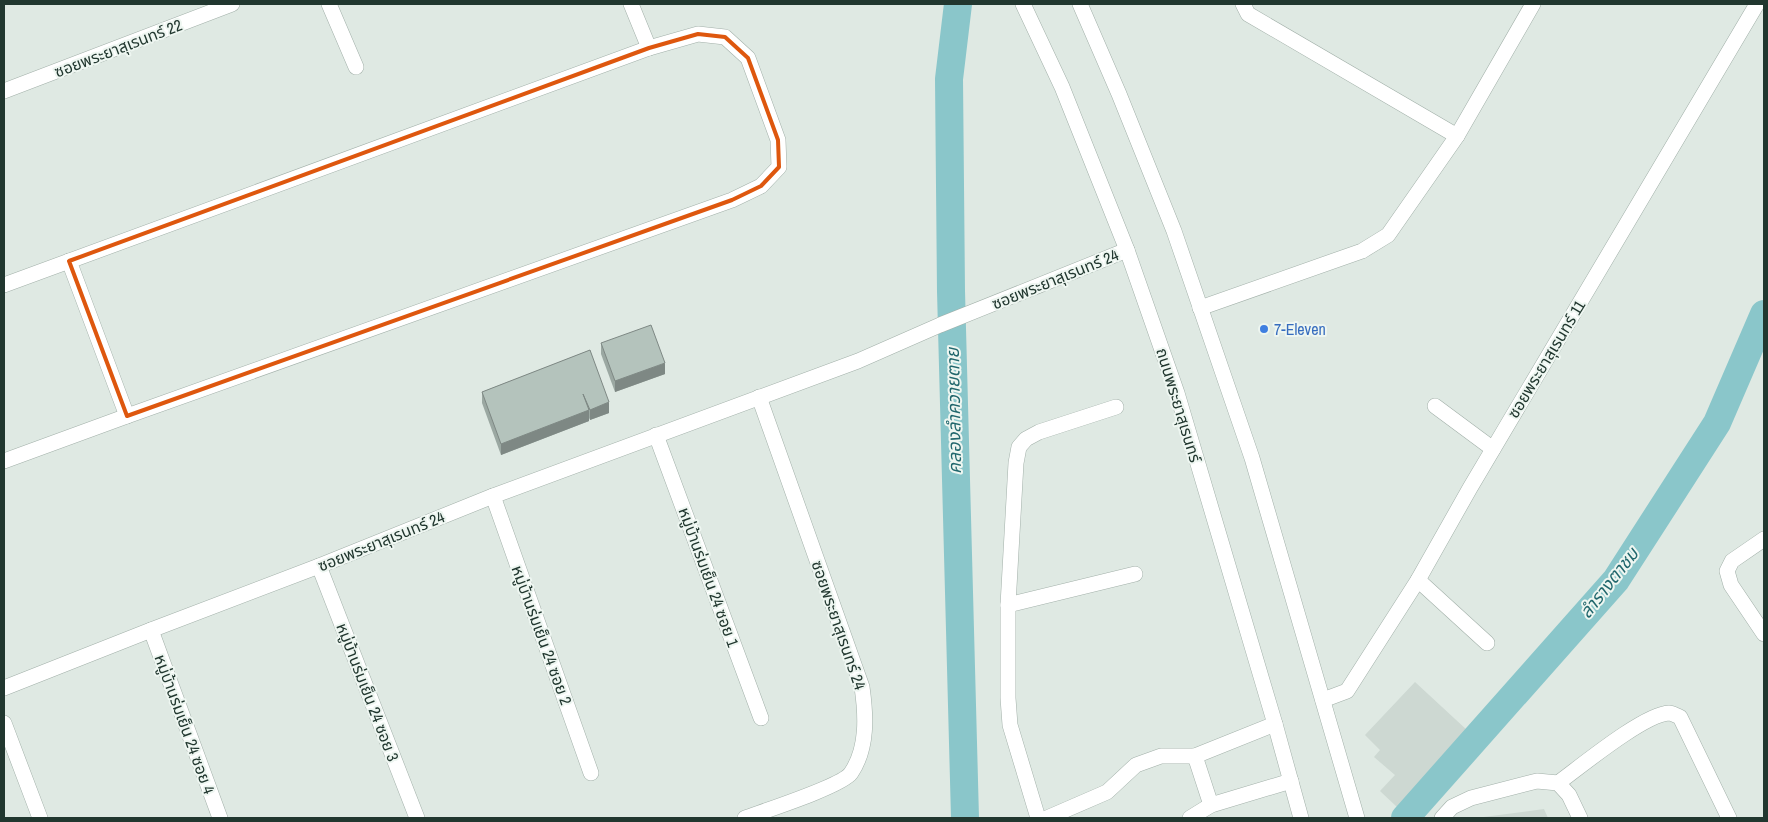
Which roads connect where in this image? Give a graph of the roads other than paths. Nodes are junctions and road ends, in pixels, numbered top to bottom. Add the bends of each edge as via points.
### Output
1 (232, 4) edge
2 (329, 4) edge
3 (631, 4) edge
4 (1023, 4) edge
5 (1080, 4) edge
6 (1243, 4) edge
7 (1533, 4) edge
8 (1757, 4) edge
9 (649, 48) junction
10 (356, 66) dead end
11 (4, 91) edge
12 (1457, 136) junction
13 (1127, 250) junction
14 (69, 261) junction
15 (4, 285) edge
16 (1200, 308) junction
17 (759, 397) junction
18 (1435, 406) dead end
19 (1116, 407) dead end
20 (127, 416) junction
21 (656, 435) junction
22 (1493, 449) junction
23 (4, 461) edge
24 (493, 496) junction
25 (1764, 539) edge
26 (319, 566) junction
27 (1135, 574) dead end
28 (1418, 580) junction
29 (1008, 605) junction
30 (151, 630) junction
31 (1764, 634) edge
32 (1487, 643) dead end
33 (4, 688) edge
34 (1323, 700) junction
35 (761, 718) dead end
36 (4, 723) edge
37 (1275, 724) junction
38 (1194, 756) junction
39 (591, 773) dead end
40 (1291, 781) junction
41 (1558, 783) junction
42 (1211, 805) junction
43 (40, 818) edge
44 (220, 818) edge
45 (416, 818) edge
46 (745, 818) edge
47 (1038, 818) edge
48 (1047, 818) edge
49 (1190, 818) edge
50 (1301, 818) edge
51 (1357, 818) edge
52 (1442, 818) edge
53 (1580, 818) edge
54 (1729, 818) edge

1 - 11 street, ซอยพระยาสุเรนทร์ 22
2 - 10 street
3 - 9 street
4 - 13 street, ถนนพระยาสุเรนทร์ via 1062,87
5 - 16 street via 1170,222
6 - 12 street via 1248,14
7 - 12 street
8 - 22 street, ซอยพระยาสุเรนทร์ 11
9 - 14 street
9 - 20 street via 698,34 725,37 748,58 778,140 779,167 761,186 732,200
12 - 16 street via 1388,235 1362,251
13 - 17 street, ซอยพระยาสุเรนทร์ 24 via 858,361
13 - 37 street, ถนนพระยาสุเรนทร์ via 1176,393
14 - 15 street
14 - 20 street
16 - 34 street via 1252,458
17 - 21 street, ซอยพระยาสุเรนทร์ 24
17 - 46 street, ซอยพระยาสุเรนทร์ 24 via 862,687 865,711 863,748 850,774 824,789
18 - 22 street
19 - 29 street via 1039,432 1019,447
20 - 23 street
21 - 24 street, ซอยพระยาสุเรนทร์ 24
21 - 35 street, หมู่บ้านร่มเย็น 24 ซอย 1
22 - 28 street, ซอยพระยาสุเรนทร์ 11
24 - 26 street, ซอยพระยาสุเรนทร์ 24
24 - 39 street, หมู่บ้านร่มเย็น 24 ซอย 2
25 - 31 street via 1732,561 1727,571 1731,584
26 - 30 street, ซอยพระยาสุเรนทร์ 24
26 - 45 street, หมู่บ้านร่มเย็น 24 ซอย 3
27 - 29 street
28 - 32 street
28 - 34 street, ซอยพระยาสุเรนทร์ 11 via 1347,691
29 - 47 street via 1010,725
30 - 33 street, ซอยพระยาสุเรนทร์ 24
30 - 44 street, หมู่บ้านร่มเย็น 24 ซอย 4
34 - 51 street
36 - 43 street
37 - 38 street
37 - 40 street, ถนนพระยาสุเรนทร์
38 - 42 street
38 - 48 street via 1161,756 1136,765 1107,792
40 - 42 street
40 - 50 street, ถนนพระยาสุเรนทร์
41 - 52 street via 1537,781 1471,798 1452,808
41 - 53 street via 1569,794
41 - 54 street via 1625,734 1652,718 1670,713 1680,718
42 - 49 street

